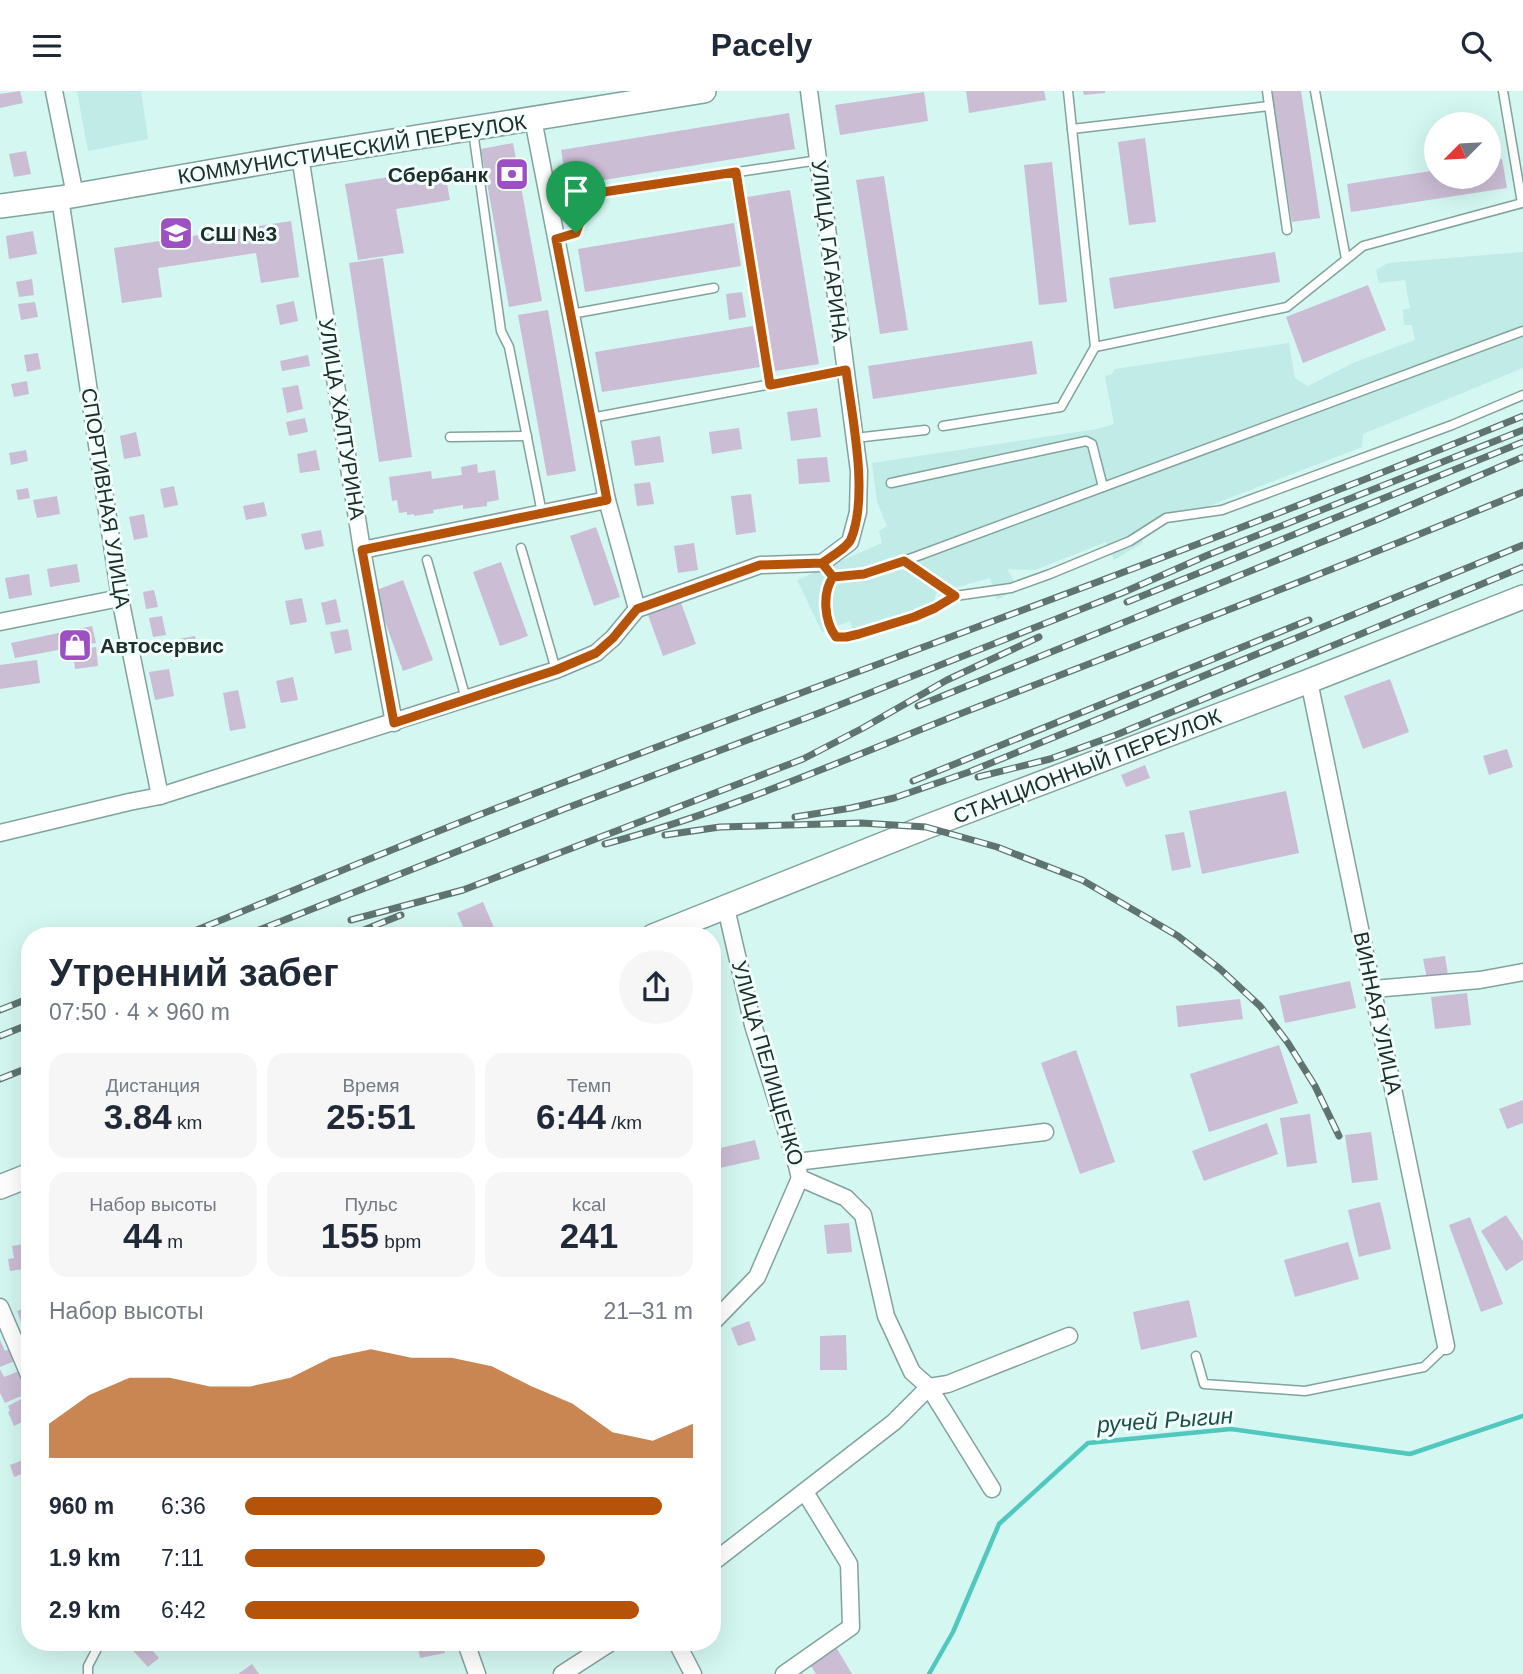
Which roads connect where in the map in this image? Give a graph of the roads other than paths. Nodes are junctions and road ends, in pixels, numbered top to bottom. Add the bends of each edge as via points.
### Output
1 (54, 91) edge
2 (704, 91) edge
3 (809, 91) edge
4 (1068, 91) edge
5 (1267, 91) edge
6 (1315, 91) edge
7 (1503, 91) edge
8 (681, 93) edge
9 (1269, 106) junction
10 (533, 119) junction
11 (472, 128) junction
12 (1072, 129) junction
13 (300, 156) junction
14 (819, 160) junction
15 (736, 172) junction
16 (68, 197) junction
17 (1523, 203) edge
18 (0, 206) edge
19 (1286, 230) dead end
20 (556, 239) junction
21 (1346, 259) junction
22 (714, 288) dead end
23 (571, 313) junction
24 (1523, 331) edge
25 (1095, 347) junction
26 (846, 370) junction
27 (770, 385) junction
28 (1523, 395) edge
29 (591, 418) junction
30 (943, 426) dead end
31 (925, 430) dead end
32 (527, 436) junction
33 (450, 437) dead end
34 (855, 438) junction
35 (891, 483) dead end
36 (1102, 487) junction
37 (607, 500) junction
38 (542, 513) junction
39 (521, 548) dead end
40 (362, 550) junction
41 (427, 560) dead end
42 (904, 561) junction
43 (822, 563) junction
44 (833, 577) junction
45 (955, 596) junction
46 (1523, 597) edge
47 (120, 598) junction
48 (637, 609) junction
49 (0, 622) edge
50 (556, 670) junction
51 (1309, 681) junction
52 (466, 699) junction
53 (394, 723) junction
54 (160, 796) junction
55 (0, 833) edge
56 (726, 908) junction
57 (676, 927) edge
58 (1523, 972) edge
59 (1373, 989) junction
60 (1045, 1132) dead end
61 (796, 1162) junction
62 (800, 1178) junction
63 (21, 1179) edge
64 (0, 1187) edge
65 (0, 1307) edge
66 (721, 1314) edge
67 (1069, 1336) dead end
68 (1446, 1346) joint
69 (21, 1356) edge
70 (1196, 1356) dead end
71 (929, 1387) junction
72 (992, 1489) dead end
73 (805, 1492) junction
74 (721, 1554) edge
75 (96, 1651) edge
76 (469, 1651) edge
77 (598, 1651) edge
78 (681, 1651) edge
79 (88, 1674) edge
80 (477, 1674) edge
81 (562, 1674) edge
82 (693, 1674) edge
83 (784, 1674) edge

1 - 16 street, СПОРТИВНАЯ УЛИЦА
2 - 8 main road, КОММУНИСТИЧЕСКИЙ ПЕРЕУЛОК
3 - 14 street, УЛИЦА ГАГАРИНА
4 - 12 lane
5 - 9 lane
6 - 21 lane
7 - 17 lane
8 - 10 main road, КОММУНИСТИЧЕСКИЙ ПЕРЕУЛОК
9 - 12 lane
9 - 19 lane
10 - 11 main road, КОММУНИСТИЧЕСКИЙ ПЕРЕУЛОК
10 - 20 street
11 - 13 main road, КОММУНИСТИЧЕСКИЙ ПЕРЕУЛОК
11 - 32 lane via 501,331 509,347
12 - 25 lane
13 - 16 main road, КОММУНИСТИЧЕСКИЙ ПЕРЕУЛОК
13 - 40 street, УЛИЦА ХАЛТУРИНА
14 - 15 lane
14 - 26 street, УЛИЦА ГАГАРИНА
15 - 20 lane via 590,194 576,233
15 - 27 lane
16 - 18 main road, КОММУНИСТИЧЕСКИЙ ПЕРЕУЛОК
16 - 47 street, СПОРТИВНАЯ УЛИЦА
17 - 21 lane via 1363,246
20 - 23 street
21 - 25 lane via 1287,307
22 - 23 lane
23 - 29 street
24 - 36 lane
25 - 30 lane via 1061,407
26 - 27 lane
26 - 34 street, УЛИЦА ГАГАРИНА
27 - 29 lane
28 - 45 lane via 1222,510 1166,518 1130,541 1011,588
29 - 37 street
31 - 34 lane
32 - 33 lane
32 - 38 lane
34 - 43 street, УЛИЦА ГАГАРИНА via 858,512 850,542
35 - 36 lane via 1086,441 1092,444
36 - 42 lane
37 - 38 street
37 - 48 street
38 - 40 street
39 - 50 lane
40 - 53 street, УЛИЦА ХАЛТУРИНА
41 - 52 lane
42 - 44 lane via 864,574
42 - 45 lane
43 - 44 lane
43 - 48 street via 760,565
44 - 45 lane via 826,593 827,617 836,637 914,617
46 - 51 main road, СТАНЦИОННЫЙ ПЕРЕУЛОК
47 - 49 street
47 - 54 street, СПОРТИВНАЯ УЛИЦА
48 - 50 street via 596,653
50 - 52 street
51 - 56 main road, СТАНЦИОННЫЙ ПЕРЕУЛОК
51 - 59 street, ВИННАЯ УЛИЦА
52 - 53 street
53 - 54 street
54 - 55 street
56 - 57 main road, СТАНЦИОННЫЙ ПЕРЕУЛОК
56 - 61 street, УЛИЦА ПЕЛИЩЕНКО via 753,1025
58 - 59 street
59 - 68 street, ВИННАЯ УЛИЦА
60 - 61 street
61 - 62 street, УЛИЦА ПЕЛИЩЕНКО
62 - 66 street, УЛИЦА ПЕЛИЩЕНКО via 757,1277
62 - 71 street, УЛИЦА ПЕЛИЩЕНКО via 846,1198 863,1215 886,1316 912,1372
63 - 64 main road
65 - 69 street
67 - 71 street via 948,1384
68 - 70 lane via 1424,1367 1306,1391 1204,1384
71 - 72 street, УЛИЦА ПЕЛИЩЕНКО
71 - 73 street via 894,1422
73 - 74 street
73 - 83 street via 849,1564 851,1627
75 - 79 lane
76 - 80 street
77 - 81 street
78 - 82 street

